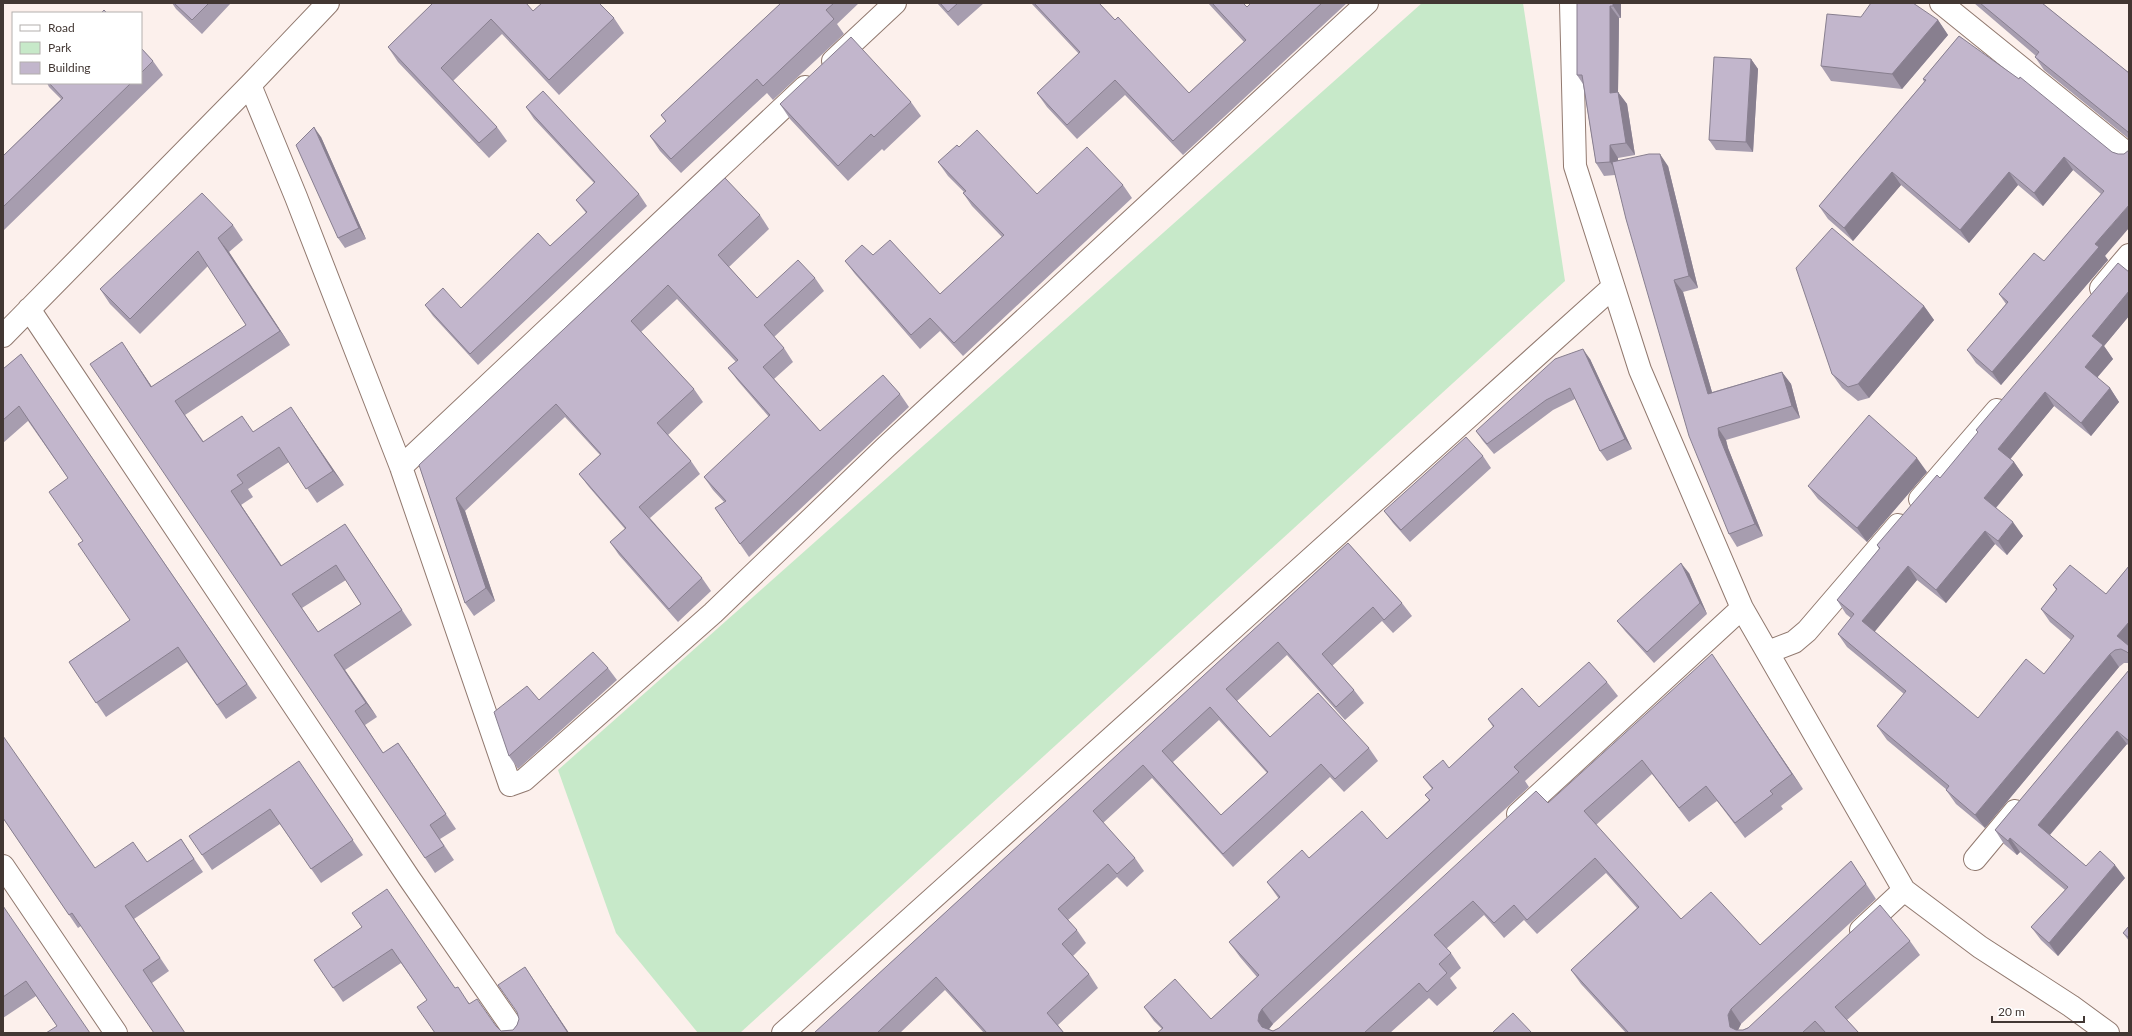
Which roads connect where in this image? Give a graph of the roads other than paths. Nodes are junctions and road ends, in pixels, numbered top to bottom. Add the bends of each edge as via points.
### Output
1 (328, 3) edge
2 (894, 3) edge
3 (1367, 3) edge
4 (1571, 3) edge
5 (1941, 3) edge
6 (1971, 27) junction
7 (1956, 45) edge
8 (250, 85) junction
9 (2129, 155) edge
10 (2129, 255) edge
11 (1613, 287) junction
12 (2087, 304) edge
13 (30, 309) junction
14 (3, 336) edge
15 (2010, 395) edge
16 (401, 467) junction
17 (1742, 608) junction
18 (1768, 652) junction
19 (2026, 798) edge
20 (1503, 829) edge
21 (1975, 859) dead end
22 (3, 866) edge
23 (1904, 890) junction
24 (1847, 943) edge
25 (116, 1033) edge
26 (516, 1033) edge
27 (783, 1033) edge
28 (2108, 1033) edge

1 - 8 street
2 - 16 street
3 - 16 street via 886,447 713,613 524,780 510,785
4 - 11 street via 1575,166
5 - 6 street
6 - 7 street
6 - 9 street
8 - 13 street
8 - 16 street
10 - 12 street
11 - 17 street via 1640,370
11 - 27 street
13 - 14 street
13 - 26 street via 409,878
15 - 18 street via 1807,631 1794,642
17 - 18 street
17 - 20 street
18 - 23 street
19 - 21 street
22 - 25 street
23 - 24 street
23 - 28 street via 1980,947

